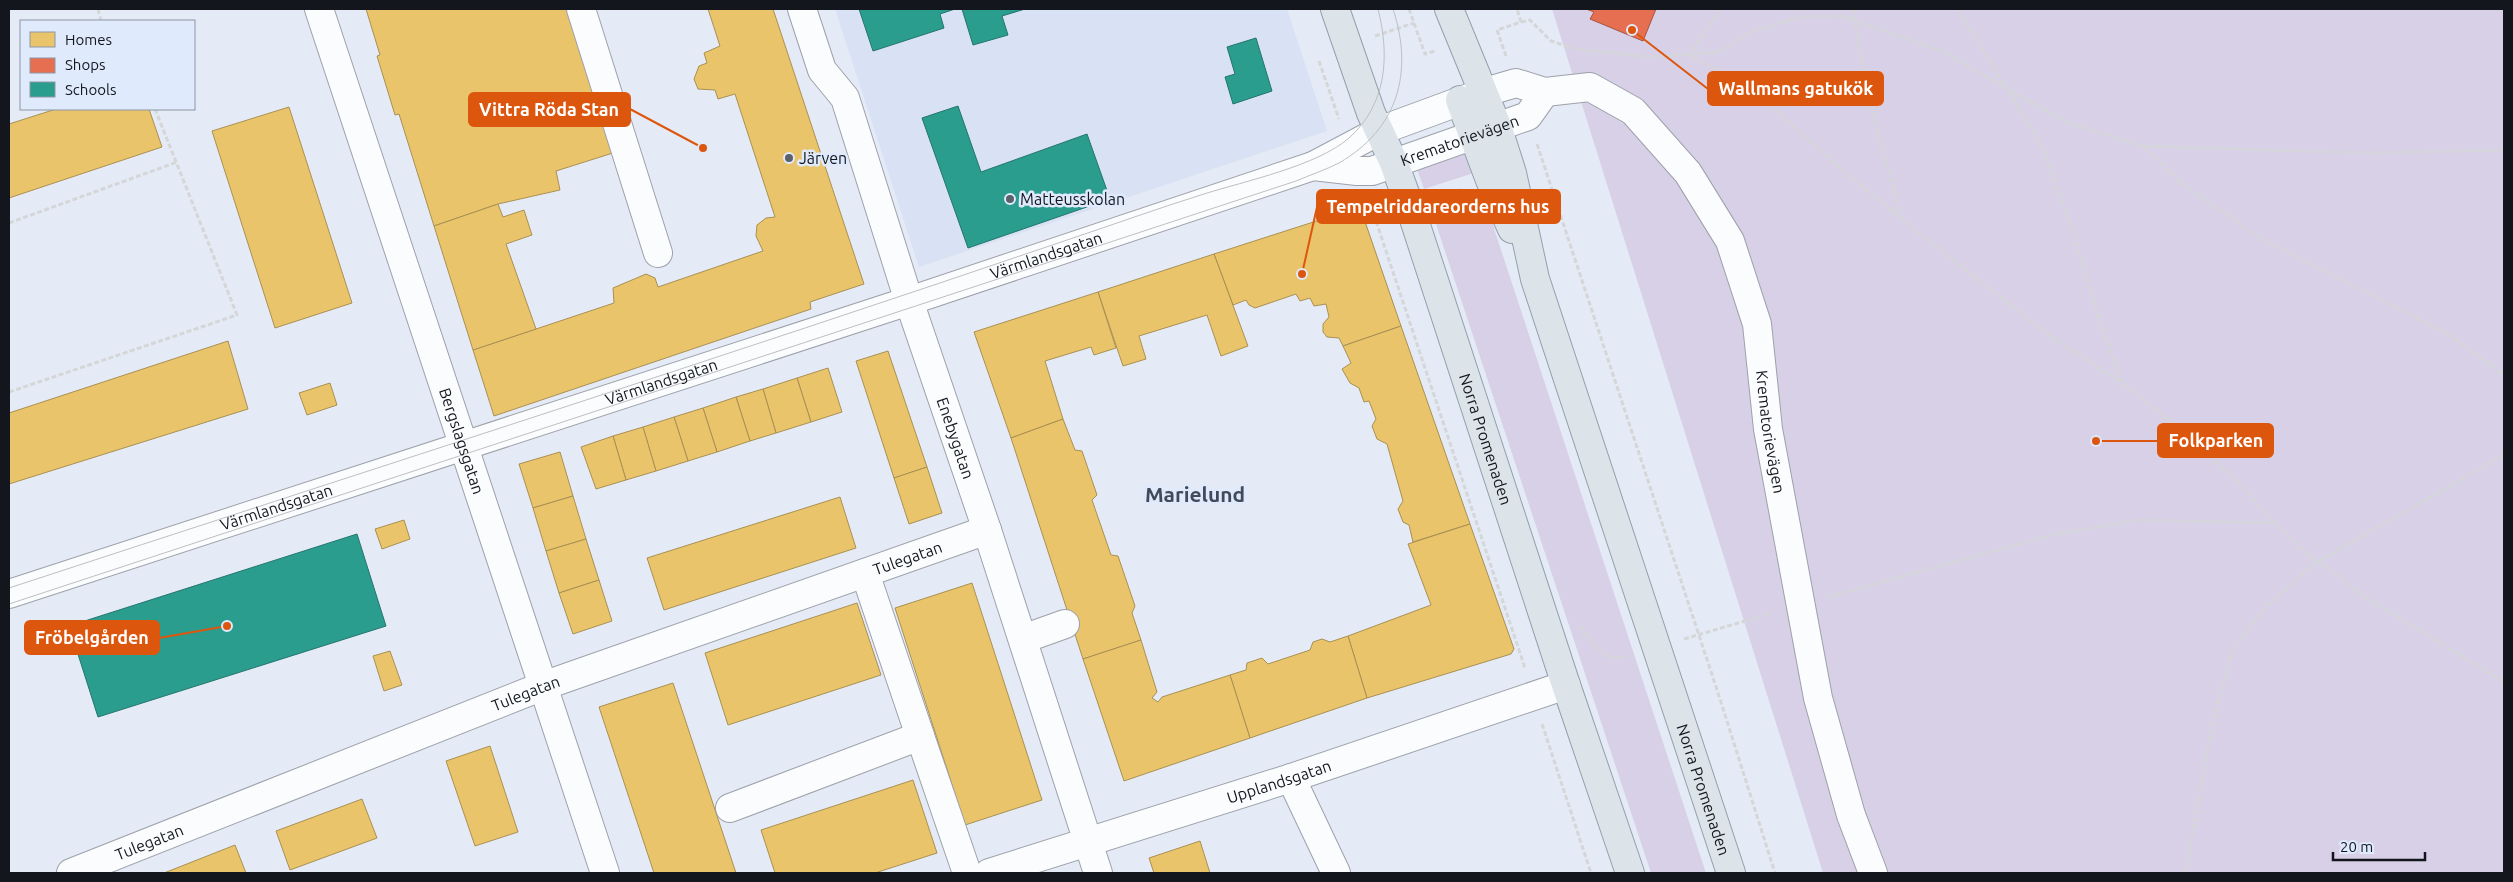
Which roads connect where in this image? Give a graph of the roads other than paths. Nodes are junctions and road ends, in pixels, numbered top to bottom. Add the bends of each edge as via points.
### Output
1 (319, 9) edge
2 (581, 9) edge
3 (802, 9) edge
4 (1335, 9) edge
5 (1449, 9) edge
6 (1545, 92) junction
7 (1473, 96) junction
8 (1497, 126) junction
9 (1379, 131) junction
10 (1472, 135) junction
11 (1353, 159) junction
12 (1394, 163) junction
13 (658, 253) dead end
14 (1535, 279) junction
15 (909, 301) junction
16 (463, 446) junction
17 (987, 530) junction
18 (865, 573) junction
19 (9, 594) edge
20 (1064, 624) dead end
21 (1023, 639) junction
22 (1566, 685) junction
23 (542, 686) junction
24 (920, 736) junction
25 (1291, 778) junction
26 (730, 808) dead end
27 (1089, 842) junction
28 (71, 873) edge
29 (605, 873) edge
30 (967, 873) edge
31 (989, 873) edge
32 (1098, 873) edge
33 (1336, 873) edge
34 (1630, 873) edge
35 (1731, 873) edge
36 (1873, 873) edge

1 - 16 street, Bergslagsgatan
2 - 13 street
3 - 15 street, Enebygatan via 822,70 845,98
4 - 9 main road, Norra Promenaden
5 - 7 main road, Norra Promenaden
6 - 7 street, Krematorievägen via 1516,83
6 - 8 street, Krematorievägen via 1528,116
6 - 36 street, Krematorievägen via 1590,87 1633,111 1688,173 1730,241 1757,324 1768,429 1818,698 1851,816
7 - 8 main road, Norra Promenaden
7 - 9 street
7 - 10 main road, Norra Promenaden
8 - 10 street, Krematorievägen
8 - 14 main road, Norra Promenaden via 1512,173
9 - 11 street
9 - 12 main road, Norra Promenaden
10 - 12 street, Krematorievägen
10 - 14 main road, Norra Promenaden
11 - 12 street, Värmlandsgatan via 1372,170
11 - 15 street, Värmlandsgatan via 1313,166
12 - 22 main road, Norra Promenaden
14 - 35 main road, Norra Promenaden
15 - 16 street, Värmlandsgatan
15 - 17 street, Enebygatan
16 - 19 street, Värmlandsgatan
16 - 23 street, Bergslagsgatan
17 - 18 street, Tulegatan
17 - 21 street, Enebygatan
18 - 23 street, Tulegatan
18 - 24 street
20 - 21 street
21 - 27 street, Enebygatan
22 - 25 street, Upplandsgatan
22 - 34 main road, Norra Promenaden
23 - 28 street, Tulegatan
23 - 29 street, Bergslagsgatan
24 - 26 street
24 - 30 street
25 - 27 street, Upplandsgatan
25 - 33 street
27 - 31 street, Upplandsgatan
27 - 32 street, Enebygatan

